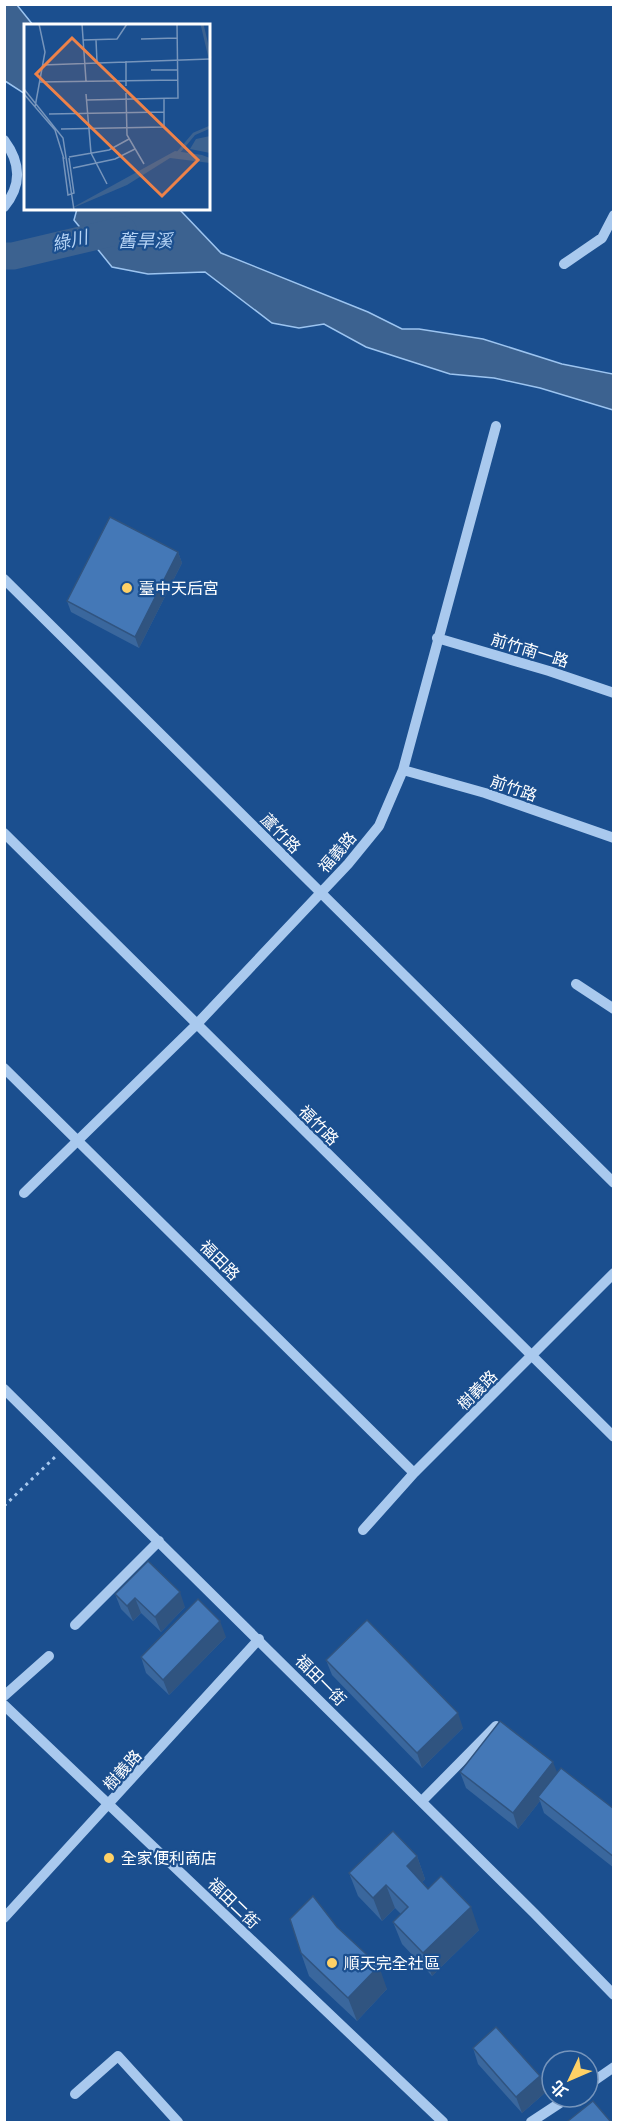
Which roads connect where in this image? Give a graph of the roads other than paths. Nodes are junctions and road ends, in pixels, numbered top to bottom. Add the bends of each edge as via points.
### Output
1 (4, 140) edge
2 (4, 207) edge
3 (614, 215) edge
4 (564, 264) dead end
5 (496, 426) dead end
6 (4, 579) edge
7 (437, 638) junction
8 (614, 693) edge
9 (403, 770) junction
10 (4, 833) edge
11 (614, 838) edge
12 (320, 893) junction
13 (576, 984) dead end
14 (614, 1008) edge
15 (196, 1025) junction
16 (4, 1068) edge
17 (78, 1141) junction
18 (614, 1183) edge
19 (24, 1193) dead end
20 (614, 1273) edge
21 (532, 1356) junction
22 (4, 1389) edge
23 (614, 1437) edge
24 (414, 1473) junction
25 (363, 1530) dead end
26 (159, 1541) junction
27 (75, 1625) dead end
28 (259, 1639) junction
29 (49, 1656) dead end
30 (4, 1696) edge
31 (4, 1705) edge
32 (496, 1726) edge
33 (422, 1801) junction
34 (110, 1805) junction
35 (4, 1918) edge
36 (614, 1995) edge
37 (614, 2067) edge
38 (600, 2077) edge
39 (75, 2094) dead end
40 (551, 2109) edge
41 (178, 2122) edge
42 (443, 2122) edge
43 (531, 2122) edge

1 - 2 street via 19,171 14,195
3 - 4 street via 602,238
5 - 7 street, 福義路
6 - 12 street, 蘆竹路
7 - 8 street, 前竹南一路
7 - 9 street, 福義路
9 - 11 street, 前竹路
9 - 12 street, 福義路 via 379,826
10 - 15 street, 福竹路
12 - 15 street, 福義路
12 - 18 street, 蘆竹路
13 - 14 street
15 - 17 street, 福義路
15 - 21 street, 福竹路
16 - 17 street, 福田路
17 - 19 street, 福義路
17 - 24 street, 福田路
20 - 21 street, 樹義路
21 - 23 street, 福竹路
21 - 24 street, 樹義路
22 - 26 street, 福田一街
24 - 25 street, 樹義路
26 - 27 street
26 - 28 street, 福田一街
28 - 33 street, 福田一街
28 - 34 street, 樹義路
29 - 30 street
31 - 34 street, 福田二街
32 - 33 street
33 - 36 street, 福田一街
34 - 35 street, 樹義路
34 - 42 street, 福田二街
37 - 38 street
39 - 41 street via 118,2056
40 - 43 street

